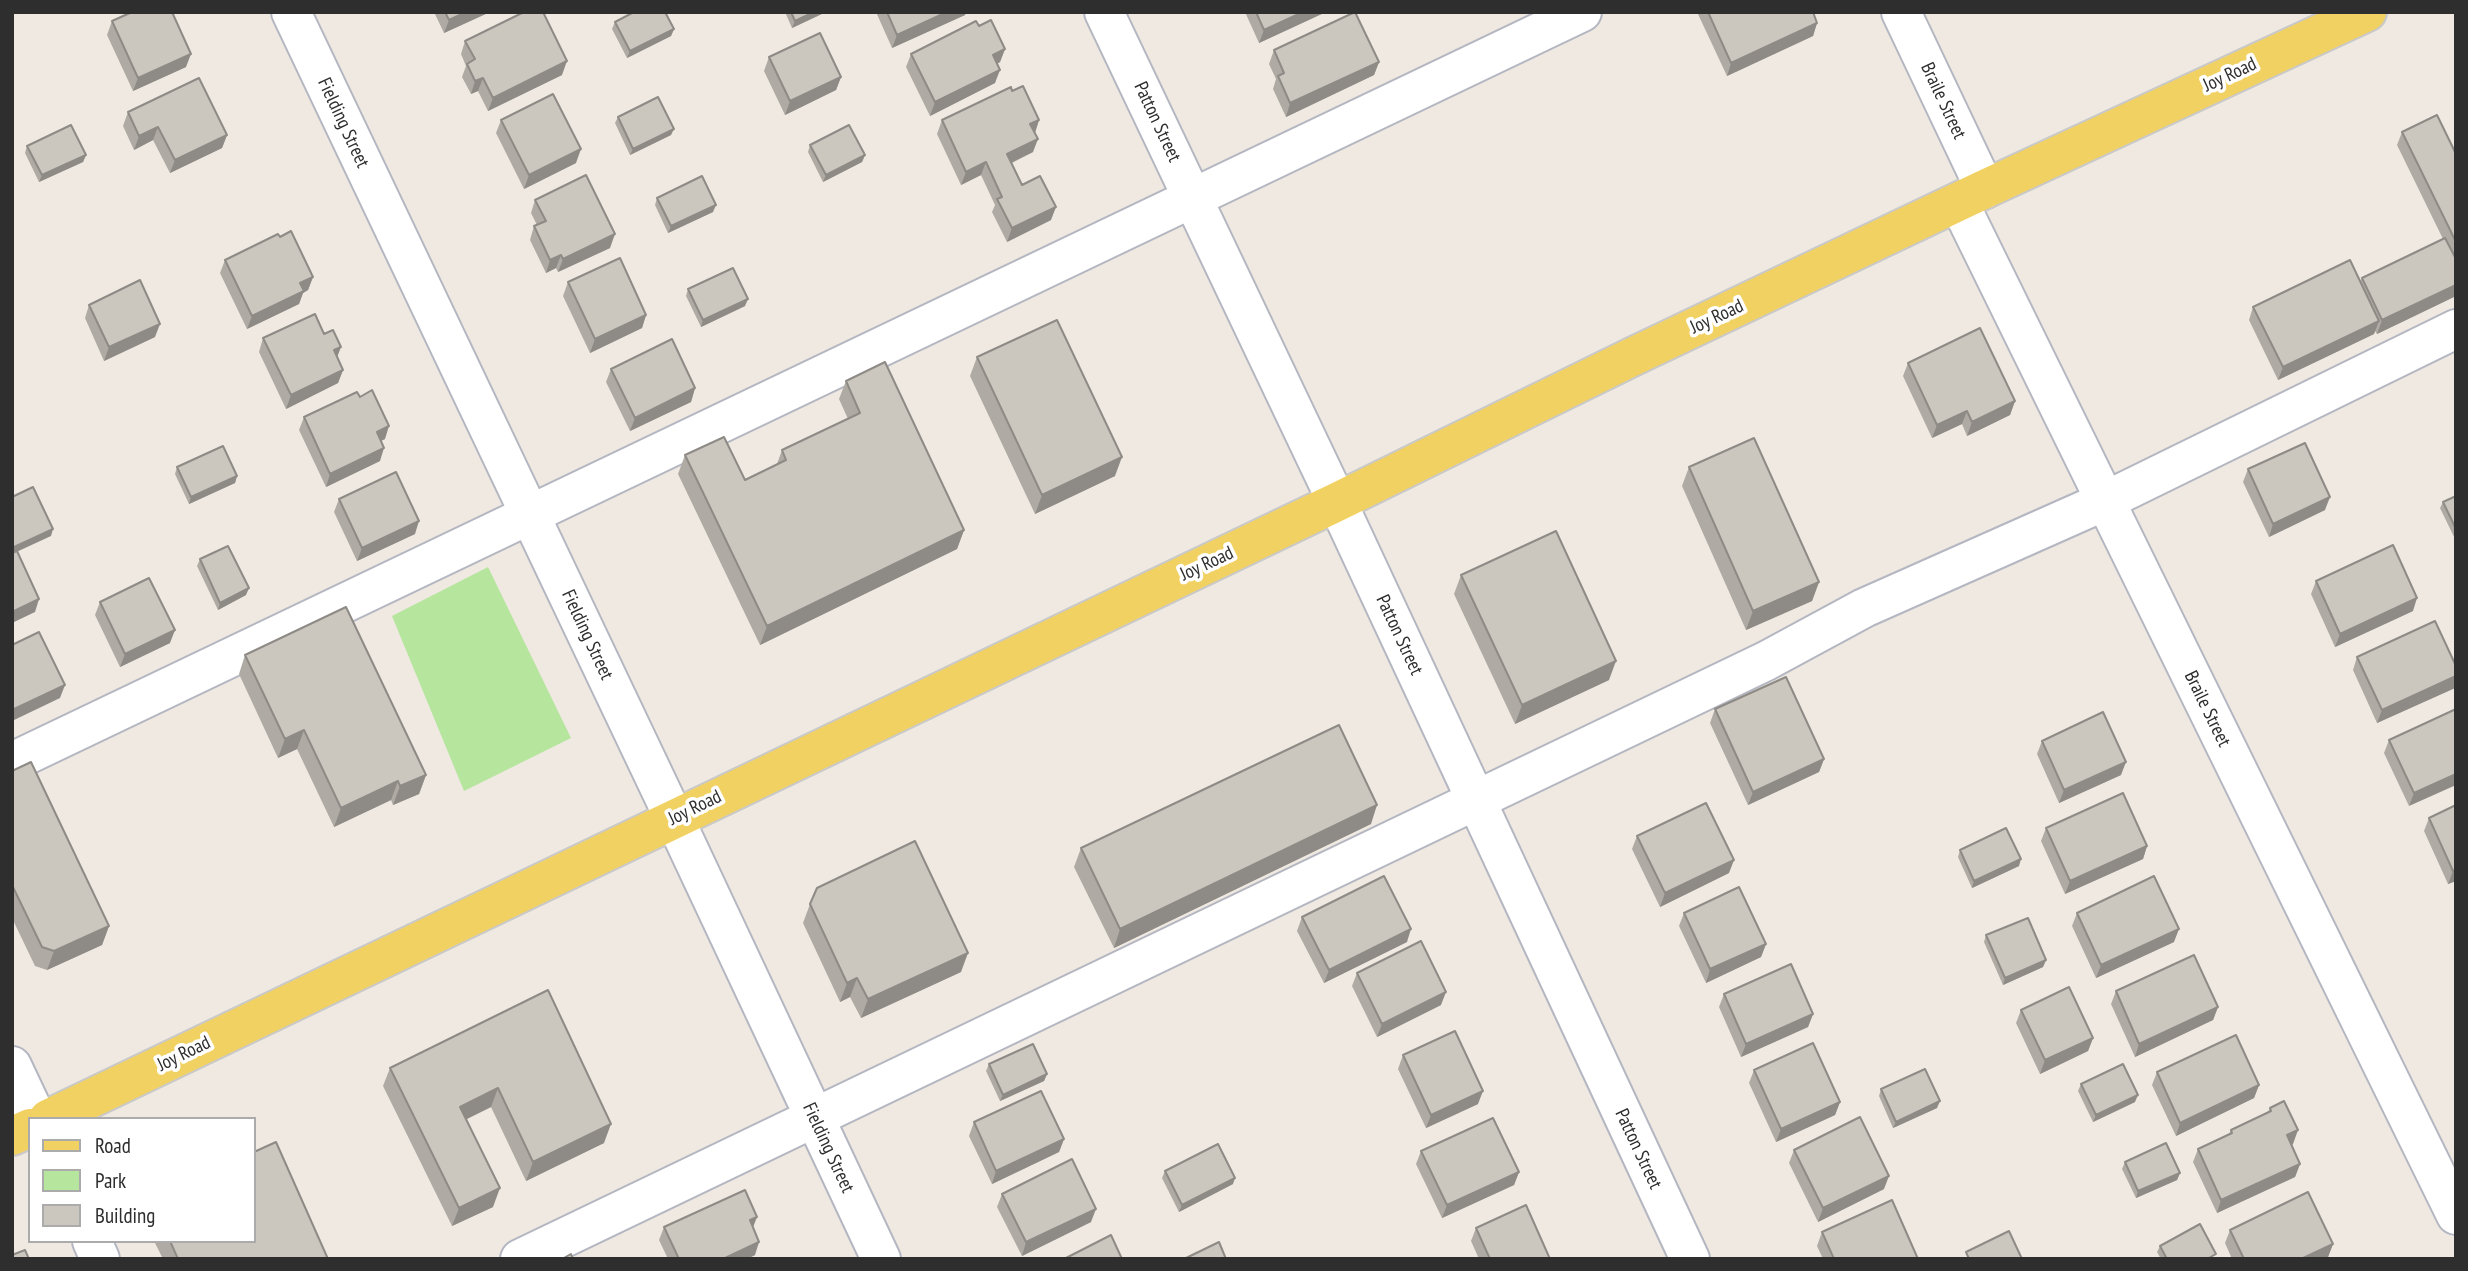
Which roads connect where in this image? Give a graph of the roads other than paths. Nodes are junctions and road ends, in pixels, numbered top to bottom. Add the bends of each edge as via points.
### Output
1 (291, 12) edge
2 (1104, 12) edge
3 (1582, 12) edge
4 (1901, 12) edge
5 (2367, 12) edge
6 (1972, 196) junction
7 (1193, 198) junction
8 (2456, 329) edge
9 (2105, 501) junction
10 (1337, 502) junction
11 (530, 514) junction
12 (12, 762) edge
13 (1476, 800) junction
14 (674, 818) junction
15 (12, 1066) edge
16 (36, 1117) edge
17 (52, 1117) edge
18 (814, 1119) junction
19 (28, 1129) edge
20 (12, 1136) edge
21 (2456, 1215) edge
22 (93, 1243) edge
23 (100, 1259) edge
24 (520, 1259) edge
25 (881, 1259) edge
26 (1690, 1259) edge

1 - 11 street, Fielding Street
2 - 7 street, Patton Street
3 - 7 street
4 - 6 street, Braile Street
5 - 6 main road, Joy Road
6 - 9 street, Braile Street
6 - 10 main road, Joy Road
7 - 10 street, Patton Street
7 - 11 street
8 - 9 street
9 - 13 street via 1864,608 1766,661
9 - 21 street, Braile Street
10 - 13 street, Patton Street
10 - 14 main road, Joy Road
11 - 12 street
11 - 14 street, Fielding Street
13 - 18 street
13 - 26 street, Patton Street
14 - 17 main road, Joy Road
14 - 18 street, Fielding Street
15 - 16 street
18 - 24 street
18 - 25 street, Fielding Street
19 - 20 main road
22 - 23 street

